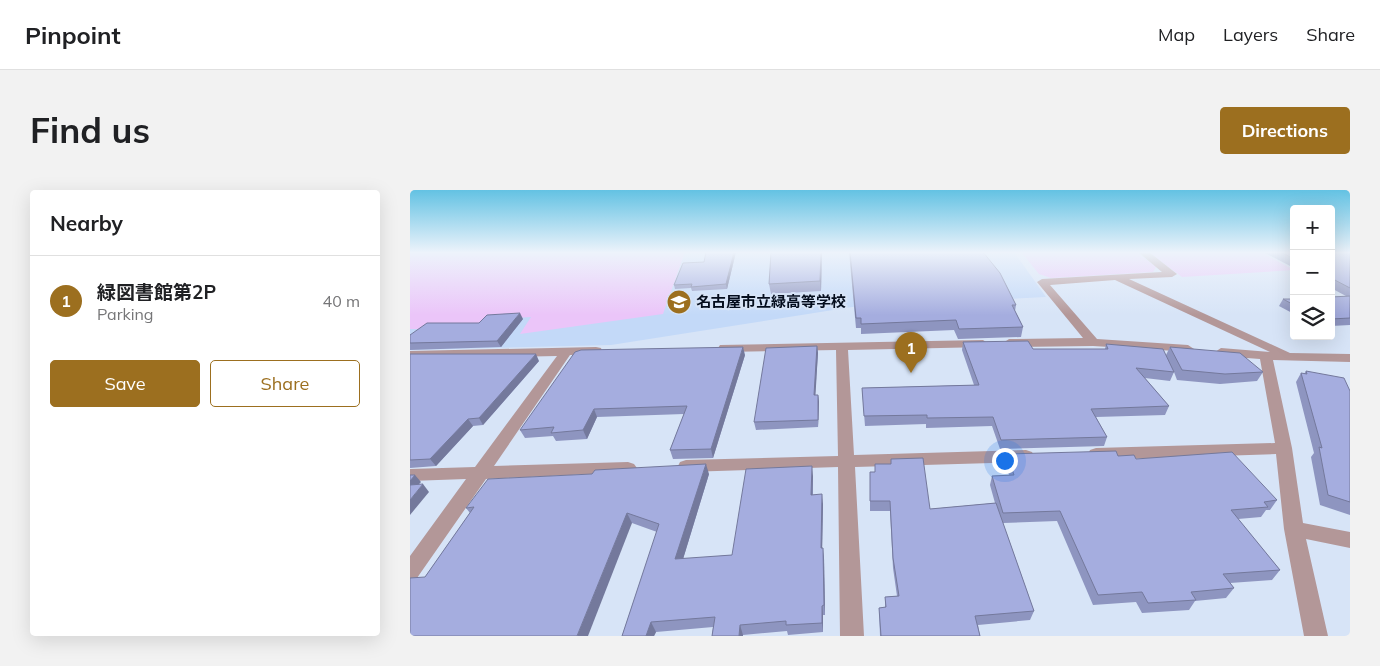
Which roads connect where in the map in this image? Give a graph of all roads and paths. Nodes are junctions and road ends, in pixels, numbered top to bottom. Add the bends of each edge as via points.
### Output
1 (1170, 273) edge
2 (1116, 277) junction
3 (1093, 342) junction
4 (842, 346) junction
5 (714, 348) edge
6 (606, 351) edge
7 (566, 352) junction
8 (410, 355) edge
9 (1266, 356) junction
10 (1290, 356) junction
11 (1350, 358) edge
12 (1284, 448) junction
13 (1075, 454) edge
14 (1045, 455) edge
15 (846, 461) junction
16 (669, 467) edge
17 (640, 468) edge
18 (482, 473) junction
19 (410, 475) edge
20 (1294, 529) junction
21 (1350, 540) edge
22 (410, 572) edge
23 (852, 636) edge
24 (1316, 636) edge

1 - 2 street
2 - 3 street via 1042,282
2 - 10 street
3 - 4 street
3 - 9 street
4 - 5 street
4 - 15 street
6 - 7 street
7 - 8 street
7 - 18 street
9 - 10 street
9 - 12 street
10 - 11 street
12 - 13 street
12 - 20 street
14 - 15 street
15 - 16 street
15 - 23 street
17 - 18 street
18 - 19 street
18 - 22 street
20 - 21 street
20 - 24 street

